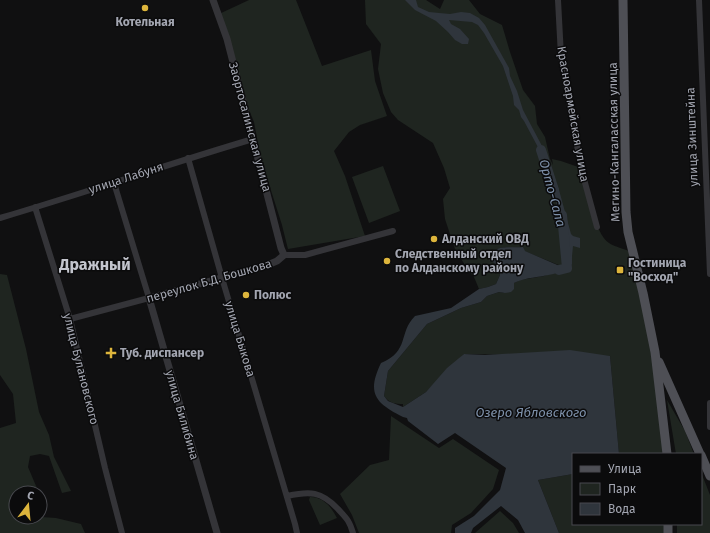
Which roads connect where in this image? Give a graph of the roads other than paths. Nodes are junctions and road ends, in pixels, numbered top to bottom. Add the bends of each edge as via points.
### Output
1 (213, 0) edge
2 (558, 0) edge
3 (623, 0) edge
4 (699, 0) edge
5 (253, 139) junction
6 (188, 158) junction
7 (114, 183) junction
8 (35, 207) junction
9 (0, 218) edge
10 (597, 227) dead end
11 (393, 231) dead end
12 (284, 254) junction
13 (710, 274) edge
14 (222, 278) junction
15 (149, 298) junction
16 (70, 319) junction
17 (654, 352) junction
18 (710, 403) edge
19 (710, 427) edge
20 (667, 453) edge
21 (700, 453) edge
22 (702, 457) edge
23 (710, 473) edge
24 (287, 496) junction
25 (122, 533) edge
26 (217, 533) edge
27 (297, 533) edge
28 (353, 533) edge

1 - 5 street, Заортосалинская улица via 227,39
2 - 10 street, Красноармейская улица via 561,56 581,168
3 - 17 main road, Мегино-Кангаласская улица via 626,212
4 - 13 street, улица Зинштейна
5 - 6 street, улица Лабуня
5 - 12 street, Заортосалинская улица
6 - 7 street, улица Лабуня
6 - 14 street, улица Быкова
7 - 8 street, улица Лабуня
7 - 15 street, улица Билибина
8 - 9 street, улица Лабуня
8 - 16 street, улица Булановского
11 - 12 street, переулок Б.Д. Бошкова via 304,255
12 - 14 street, переулок Б.Д. Бошкова via 277,261 265,266
14 - 15 street, переулок Б.Д. Бошкова
14 - 24 street, улица Быкова
15 - 16 street, переулок Б.Д. Бошкова
15 - 26 street, улица Билибина
16 - 25 street, улица Булановского
17 - 20 main road, Мегино-Кангаласская улица
17 - 21 main road, Мегино-Кангаласская улица
18 - 19 street
22 - 23 main road, Мегино-Кангаласская улица
24 - 27 street, улица Быкова
24 - 28 street via 314,493 328,499 348,520

